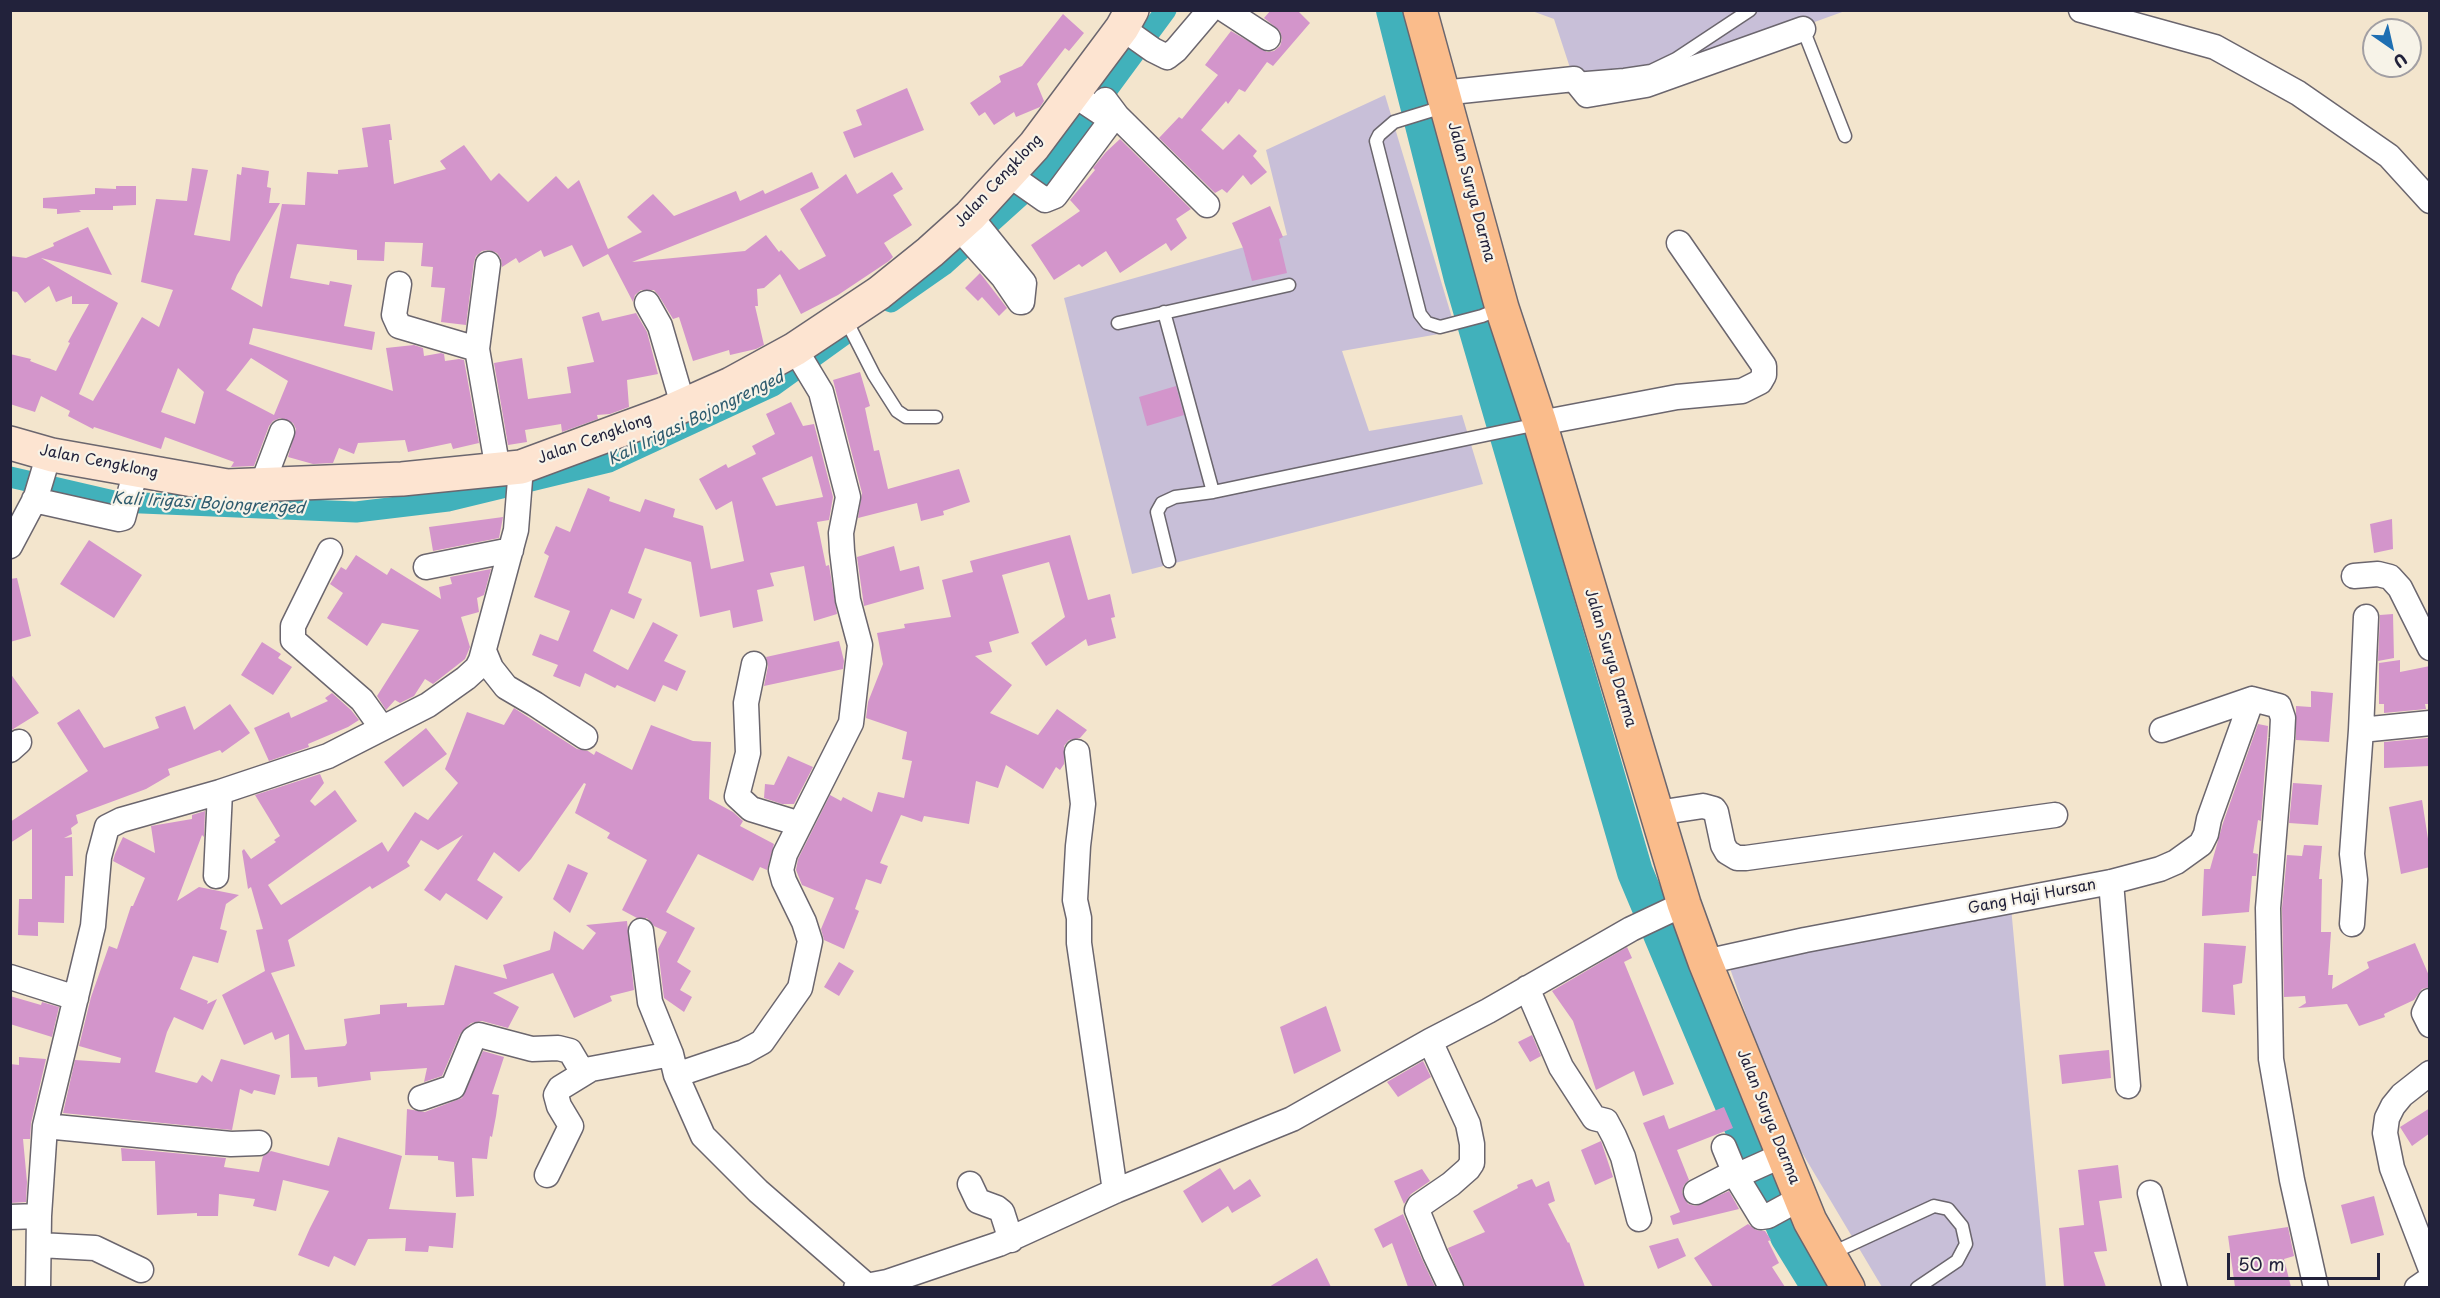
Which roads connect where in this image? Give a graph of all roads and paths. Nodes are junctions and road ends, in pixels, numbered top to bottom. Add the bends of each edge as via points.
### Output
1 (1210, 10) edge
2 (1225, 10) edge
3 (1420, 10) edge
4 (1750, 10) edge
5 (2081, 10) edge
6 (1128, 24) edge
7 (1803, 29) joint
8 (1268, 38) dead end
9 (1574, 79) junction
10 (1083, 91) junction
11 (1442, 102) junction
12 (1107, 110) junction
13 (1845, 136) dead end
14 (1013, 177) junction
15 (2430, 201) edge
16 (1207, 205) dead end
17 (969, 226) junction
18 (1679, 243) dead end
19 (488, 264) dead end
20 (1009, 273) dead end
21 (399, 284) dead end
22 (1289, 285) dead end
23 (647, 303) dead end
24 (1164, 312) junction
25 (1492, 312) junction
26 (846, 321) junction
27 (1118, 323) dead end
28 (477, 349) junction
29 (799, 354) junction
30 (683, 405) junction
31 (936, 417) dead end
32 (1537, 424) junction
33 (282, 432) dead end
34 (10, 442) edge
35 (49, 461) junction
36 (513, 472) junction
37 (134, 477) junction
38 (262, 484) junction
39 (1213, 492) junction
40 (35, 498) junction
41 (14, 531) edge
42 (514, 540) junction
43 (330, 551) dead end
44 (1169, 561) dead end
45 (426, 567) dead end
46 (2354, 576) dead end
47 (2367, 617) dead end
48 (2430, 648) edge
49 (484, 651) junction
50 (754, 664) dead end
51 (2252, 699) junction
52 (2430, 723) edge
53 (382, 728) junction
54 (2162, 730) dead end
55 (2361, 730) junction
56 (585, 737) dead end
57 (1077, 752) dead end
58 (220, 792) junction
59 (1657, 813) junction
60 (2055, 815) dead end
61 (800, 824) junction
62 (216, 876) dead end
63 (2111, 882) junction
64 (1674, 909) junction
65 (2352, 924) dead end
66 (641, 931) dead end
67 (1705, 962) junction
68 (10, 977) edge
69 (1527, 988) junction
70 (76, 998) junction
71 (2430, 1001) edge
72 (2430, 1025) edge
73 (1430, 1041) junction
74 (673, 1064) junction
75 (583, 1073) junction
76 (2430, 1073) edge
77 (2128, 1086) dead end
78 (421, 1098) dead end
79 (45, 1126) junction
80 (259, 1143) dead end
81 (1724, 1147) dead end
82 (1777, 1159) junction
83 (1738, 1174) junction
84 (547, 1175) dead end
85 (970, 1184) dead end
86 (1114, 1191) junction
87 (1696, 1192) dead end
88 (2150, 1192) dead end
89 (1796, 1201) junction
90 (39, 1216) junction
91 (10, 1217) edge
92 (1639, 1219) dead end
93 (1011, 1240) junction
94 (39, 1245) junction
95 (1829, 1254) junction
96 (2430, 1267) edge
97 (141, 1270) dead end
98 (2430, 1280) edge
99 (875, 1286) edge
100 (38, 1287) edge
101 (1451, 1287) edge
102 (1848, 1287) edge
103 (1917, 1287) edge
104 (2175, 1287) edge
105 (2316, 1287) edge
106 (2417, 1287) edge

1 - 6 street via 1167,57 1153,50
2 - 8 street
3 - 11 main road, Jalan Surya Darma
4 - 9 lane via 1651,71
5 - 15 street via 2215,47 2298,93 2389,156
6 - 10 main road, Jalan Cengklong
7 - 9 street via 1646,86 1587,95
7 - 13 lane
9 - 11 street
10 - 12 street
10 - 14 main road, Jalan Cengklong via 1034,146
11 - 25 main road, Jalan Surya Darma
11 - 25 lane via 1394,122 1376,141 1420,314 1428,323 1440,327
12 - 14 street via 1110,122 1055,196 1045,200
12 - 16 street
14 - 17 main road, Jalan Cengklong
17 - 20 street
17 - 26 main road, Jalan Cengklong
18 - 32 street via 1764,366 1763,379 1742,391 1677,397
19 - 28 street
21 - 28 street via 394,315 399,326
22 - 24 lane
23 - 30 street via 660,326
24 - 27 lane
24 - 39 lane
25 - 32 main road, Jalan Surya Darma
26 - 29 main road, Jalan Cengklong
26 - 31 lane via 897,411 906,417
28 - 36 street
29 - 30 main road, Jalan Cengklong
29 - 61 street via 821,392 848,497 841,532 842,551 848,600 860,645 851,723
30 - 36 main road, Jalan Cengklong
32 - 39 lane
32 - 59 main road, Jalan Surya Darma
33 - 38 street
34 - 35 main road, Jalan Cengklong
35 - 37 main road, Jalan Cengklong
35 - 40 street
36 - 38 main road, Jalan Cengklong
36 - 42 street
37 - 38 main road, Jalan Cengklong via 227,486
37 - 40 street via 123,518 119,519
39 - 44 lane via 1175,497 1162,503 1157,512
40 - 41 street
42 - 45 street
42 - 49 street
43 - 53 street via 293,626 293,640 362,700
46 - 48 street via 2390,577 2400,588
47 - 55 street
49 - 53 street via 477,668 466,678 428,705
49 - 56 street via 506,687
50 - 61 street via 746,703 748,753 737,796 751,809
51 - 54 street
51 - 63 street, Gang Haji Hursan via 2201,844 2160,869
51 - 105 street via 2279,706 2283,718 2268,908 2271,1059
52 - 55 street
53 - 58 street via 328,756
55 - 65 street via 2352,854
57 - 86 street via 1083,804 1076,891 1079,943
58 - 62 street
58 - 70 street via 108,826 99,857 93,927
59 - 60 street via 1703,806 1714,809 1723,845 1737,858
59 - 64 main road, Jalan Surya Darma
61 - 74 street via 781,870 810,941 800,988 762,1042 734,1056
63 - 67 street, Gang Haji Hursan
63 - 77 street
64 - 67 main road, Jalan Surya Darma
64 - 69 street
66 - 74 street via 650,1002
67 - 82 main road, Jalan Surya Darma
68 - 70 street
69 - 73 street
69 - 92 street via 1562,1067 1594,1118 1606,1121 1614,1136
70 - 79 street
71 - 72 street via 2424,1013
73 - 86 street via 1292,1119
73 - 101 street via 1468,1124 1472,1144 1472,1163 1468,1168 1417,1210
74 - 75 street via 623,1062
74 - 99 street via 703,1136 758,1191
75 - 78 street via 570,1051 532,1049 479,1035 473,1039 453,1088
75 - 84 street via 556,1095 571,1126
76 - 96 street via 2393,1106 2385,1132 2392,1168
79 - 80 street via 231,1144
79 - 90 street
81 - 83 street
82 - 83 street
82 - 89 main road, Jalan Surya Darma
83 - 87 street
83 - 89 street via 1761,1217
85 - 93 street via 978,1201 1002,1212
86 - 93 street
88 - 104 street
89 - 95 main road, Jalan Surya Darma
90 - 91 street
90 - 94 street
93 - 99 street
94 - 97 street via 95,1248
94 - 100 street
95 - 102 main road, Jalan Surya Darma
95 - 103 lane via 1934,1206 1948,1209 1962,1226 1966,1244 1957,1261
98 - 106 street

